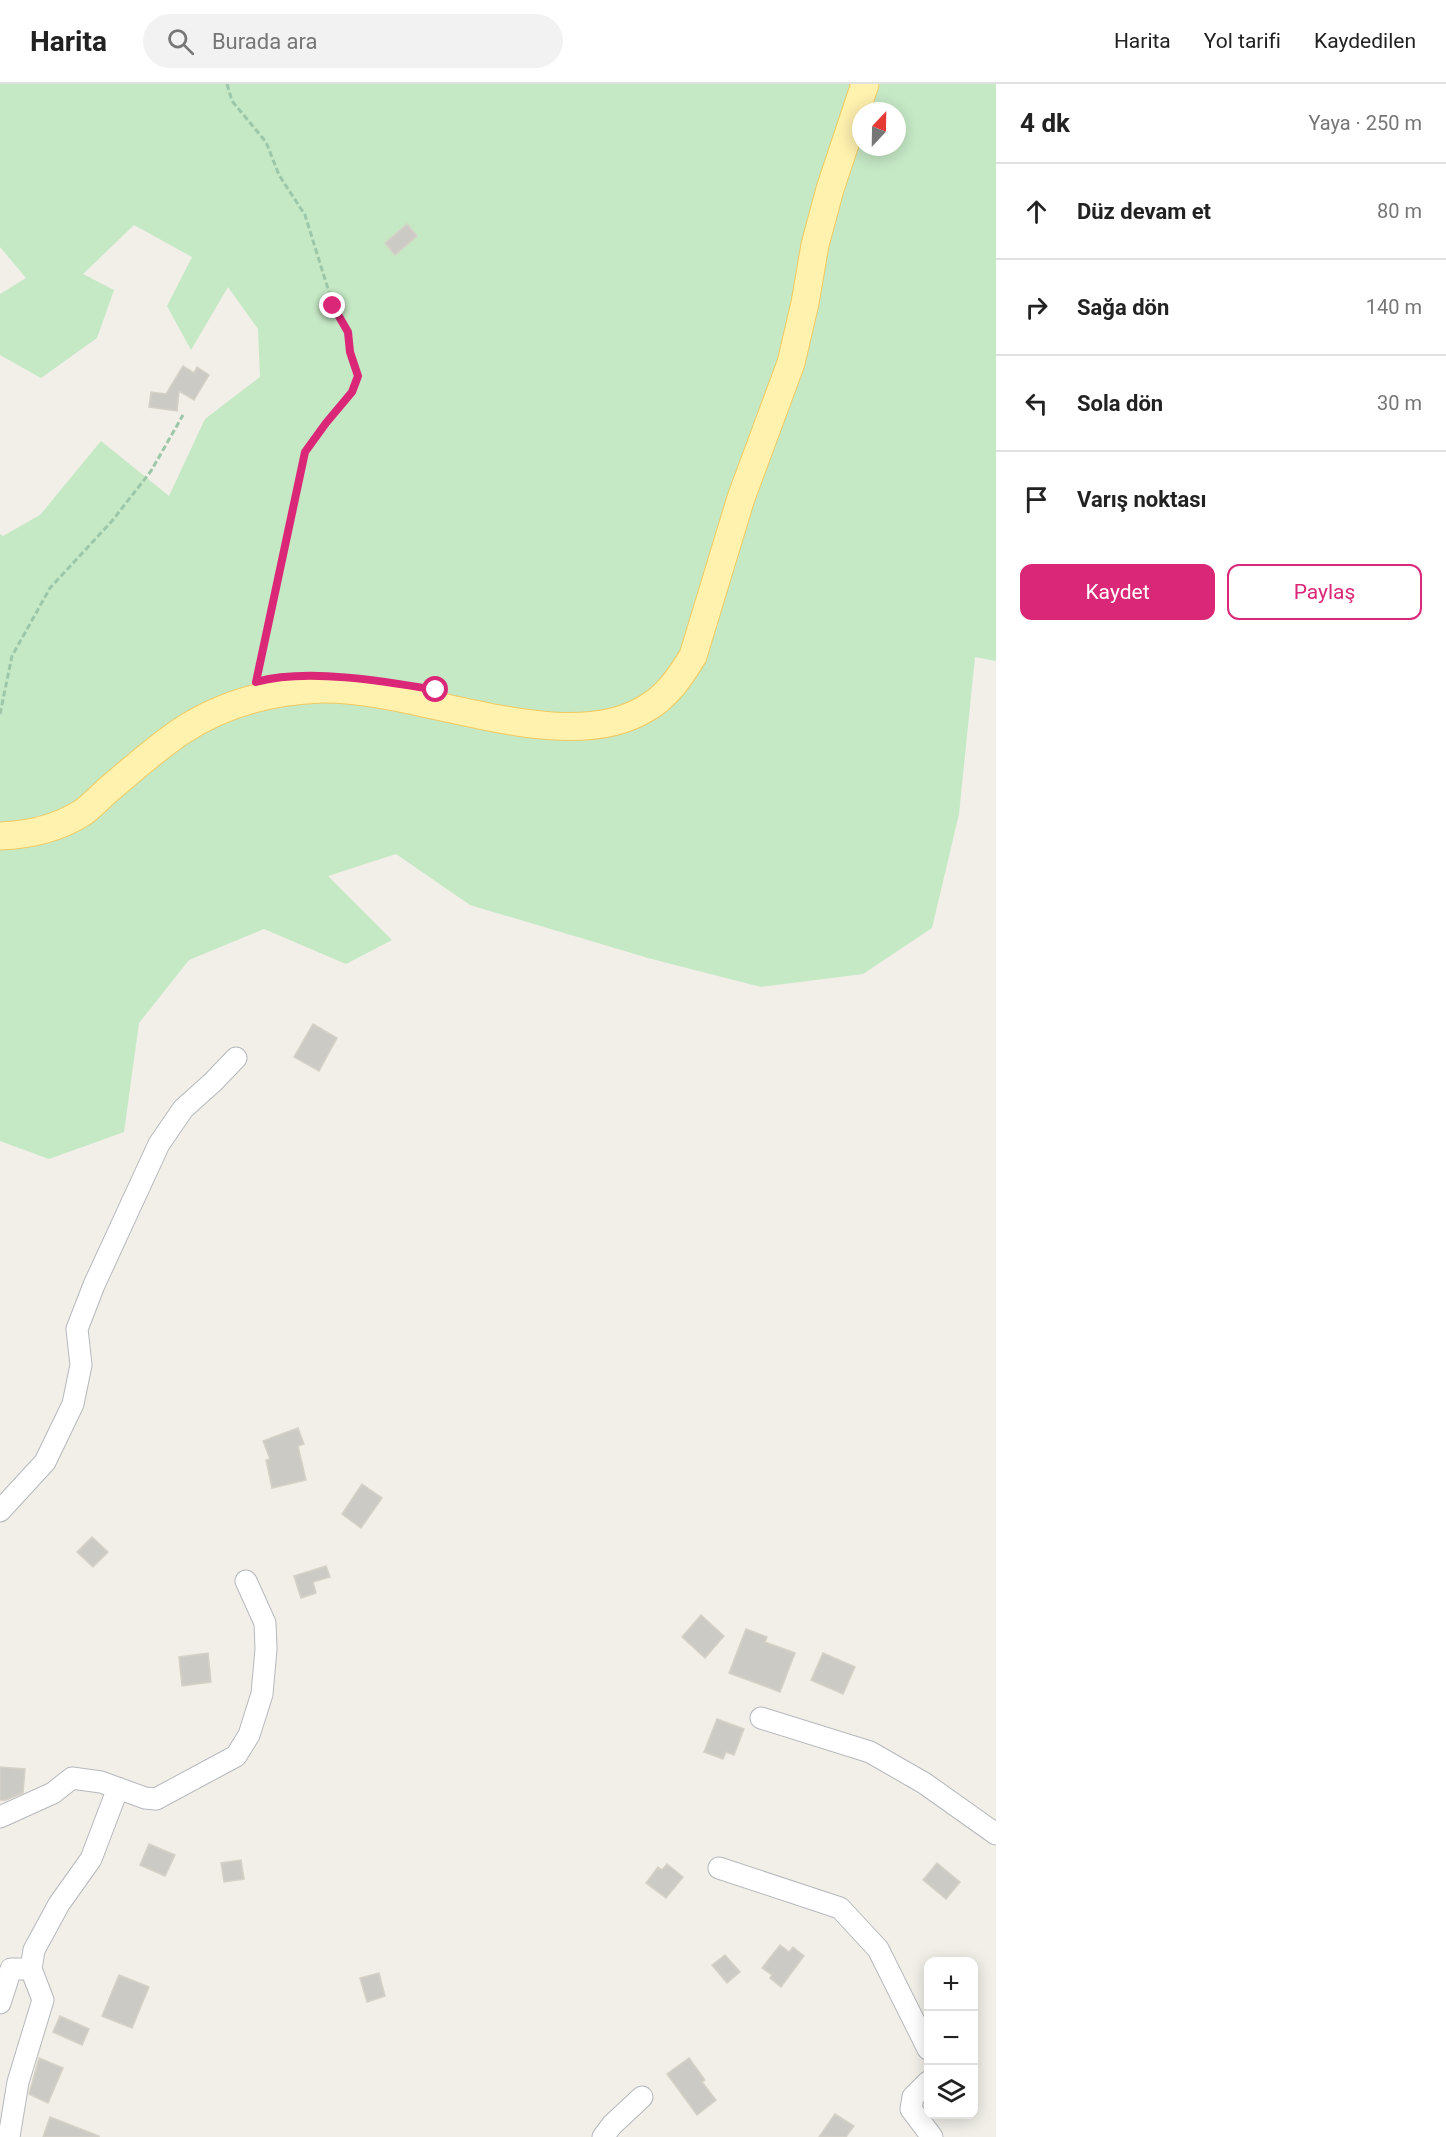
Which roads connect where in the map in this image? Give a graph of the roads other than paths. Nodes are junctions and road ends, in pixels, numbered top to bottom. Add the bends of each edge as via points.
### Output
1 (848, 84) edge
2 (865, 84) edge
3 (0, 824) edge
4 (0, 836) edge
5 (236, 1058) dead end
6 (0, 1511) edge
7 (246, 1581) dead end
8 (760, 1718) dead end
9 (118, 1788) junction
10 (0, 1817) edge
11 (996, 1834) edge
12 (719, 1868) dead end
13 (31, 1969) junction
14 (0, 2003) edge
15 (924, 2041) edge
16 (924, 2086) edge
17 (642, 2097) dead end
18 (9, 2137) edge
19 (603, 2137) edge
20 (932, 2137) edge

1 - 3 main road via 807,212 766,386 685,635 669,670 657,684 642,696 617,706 561,711 389,682 295,676 256,682 209,699 164,723 54,812 37,820
2 - 4 main road via 815,245 791,363 741,498 693,656 665,695 627,718 579,727 502,719 351,691 323,689 265,695 222,709 179,733 81,813 33,833
5 - 6 street via 183,1109 159,1144 77,1329 81,1365 73,1404 45,1462
7 - 9 street via 265,1623 266,1649 262,1694 249,1735 236,1756 156,1799
8 - 11 street via 870,1752 924,1783
9 - 10 street via 72,1778 53,1793
9 - 13 street via 91,1859 59,1904 34,1950
12 - 15 street via 840,1908 878,1949
13 - 14 street via 11,1969
13 - 18 street via 43,2000 18,2082
16 - 20 street via 913,2097 911,2109
17 - 19 street

